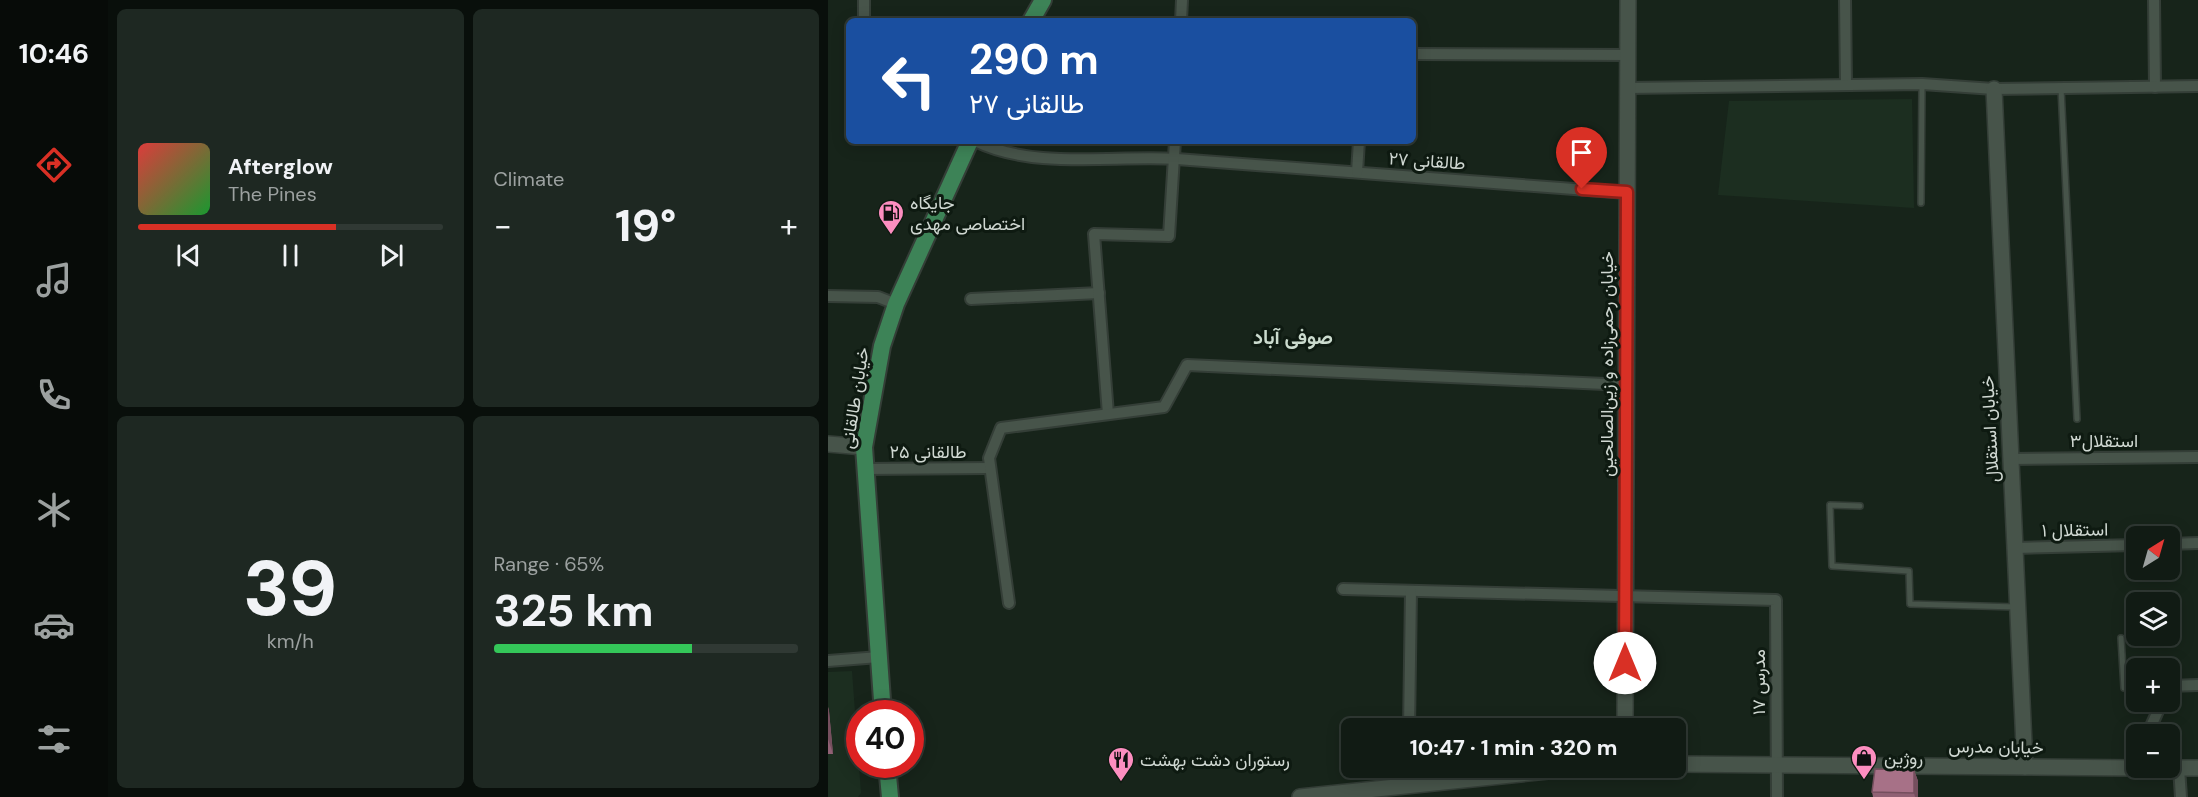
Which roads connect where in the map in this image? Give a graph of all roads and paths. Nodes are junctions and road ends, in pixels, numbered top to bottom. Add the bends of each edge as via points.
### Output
1 (864, 0) edge
2 (1043, 0) edge
3 (1182, 0) edge
4 (1628, 0) edge
5 (1845, 0) edge
6 (2154, 0) edge
7 (864, 18) edge
8 (1033, 18) edge
9 (1181, 18) edge
10 (1416, 54) edge
11 (1628, 55) junction
12 (1922, 84) junction
13 (1846, 85) junction
14 (2198, 86) edge
15 (2156, 87) junction
16 (1628, 88) junction
17 (2061, 88) junction
18 (1994, 89) junction
19 (969, 144) edge
20 (982, 144) edge
21 (1175, 144) edge
22 (1359, 144) edge
23 (1174, 159) junction
24 (1357, 172) junction
25 (1627, 192) junction
26 (1921, 203) dead end
27 (1099, 293) junction
28 (828, 296) edge
29 (971, 299) dead end
30 (896, 304) junction
31 (1626, 385) junction
32 (1108, 414) junction
33 (2078, 419) dead end
34 (828, 444) edge
35 (864, 447) junction
36 (2198, 457) edge
37 (2011, 459) junction
38 (990, 468) junction
39 (865, 469) junction
40 (1860, 506) dead end
41 (2198, 543) edge
42 (2180, 544) edge
43 (2126, 545) edge
44 (2015, 548) junction
45 (1343, 589) dead end
46 (1412, 591) junction
47 (1626, 597) junction
48 (1009, 603) dead end
49 (2017, 607) junction
50 (2121, 638) dead end
51 (879, 657) junction
52 (828, 661) edge
53 (2180, 686) edge
54 (2198, 686) edge
55 (2126, 688) edge
56 (882, 700) edge
57 (1409, 718) edge
58 (1625, 718) edge
59 (1686, 764) edge
60 (1776, 765) junction
61 (2126, 765) edge
62 (2025, 767) junction
63 (2180, 768) edge
64 (2198, 768) edge
65 (888, 778) edge
66 (1408, 778) edge
67 (1483, 778) edge
68 (2180, 778) edge
69 (1408, 786) junction
70 (890, 797) edge
71 (1300, 797) edge
72 (1777, 797) edge
73 (2181, 797) edge

1 - 7 street
2 - 8 main road
3 - 9 street
4 - 11 street, خیابان رحمی‌زاده و زین‌الصالحین
5 - 13 street
6 - 15 street
10 - 11 street
11 - 16 street, خیابان رحمی‌زاده و زین‌الصالحین
12 - 13 street
12 - 18 street
12 - 26 lane
13 - 16 street
14 - 15 street
15 - 17 street
16 - 25 street, خیابان رحمی‌زاده و زین‌الصالحین
17 - 18 street
17 - 33 lane
18 - 37 street, خیابان استقلال
19 - 30 main road, خیابان طالقانی
20 - 23 street, طالقانی ۲۷ via 1026,157
21 - 23 street
22 - 24 street
23 - 24 street, طالقانی ۲۷
23 - 27 street via 1169,236 1094,234
24 - 25 street, طالقانی ۲۷
25 - 31 street, خیابان رحمی‌زاده و زین‌الصالحین
27 - 29 street
27 - 32 street
28 - 30 street via 878,297
30 - 35 main road, خیابان طالقانی via 882,346
31 - 32 street via 1187,365 1164,407
31 - 47 street, خیابان رحمی‌زاده و زین‌الصالحین
32 - 38 street via 1001,428 989,458
34 - 35 street
35 - 39 main road, خیابان طالقانی
36 - 37 street, استقلال۳
37 - 44 street, خیابان استقلال
38 - 39 street, طالقانی ۲۵
38 - 48 street
39 - 51 main road, خیابان طالقانی
40 - 49 lane via 1830,505 1832,566 1909,571 1910,604
41 - 42 street
43 - 44 street, استقلال ۱
44 - 49 street, خیابان استقلال
45 - 46 street
46 - 47 street
46 - 57 street
47 - 58 street, خیابان رحمی‌زاده و زین‌الصالحین
47 - 60 street, مدرس ۱۷ via 1776,600
49 - 62 street, خیابان استقلال
50 - 55 lane
51 - 52 street
51 - 56 main road, خیابان طالقانی
53 - 54 street
59 - 60 street, خیابان مدرس
60 - 62 street, خیابان مدرس via 1875,769
60 - 72 street, مدرس ۱۷
61 - 62 street, خیابان مدرس
63 - 64 street
65 - 70 main road
66 - 69 street
67 - 69 street
68 - 73 street
69 - 71 street

